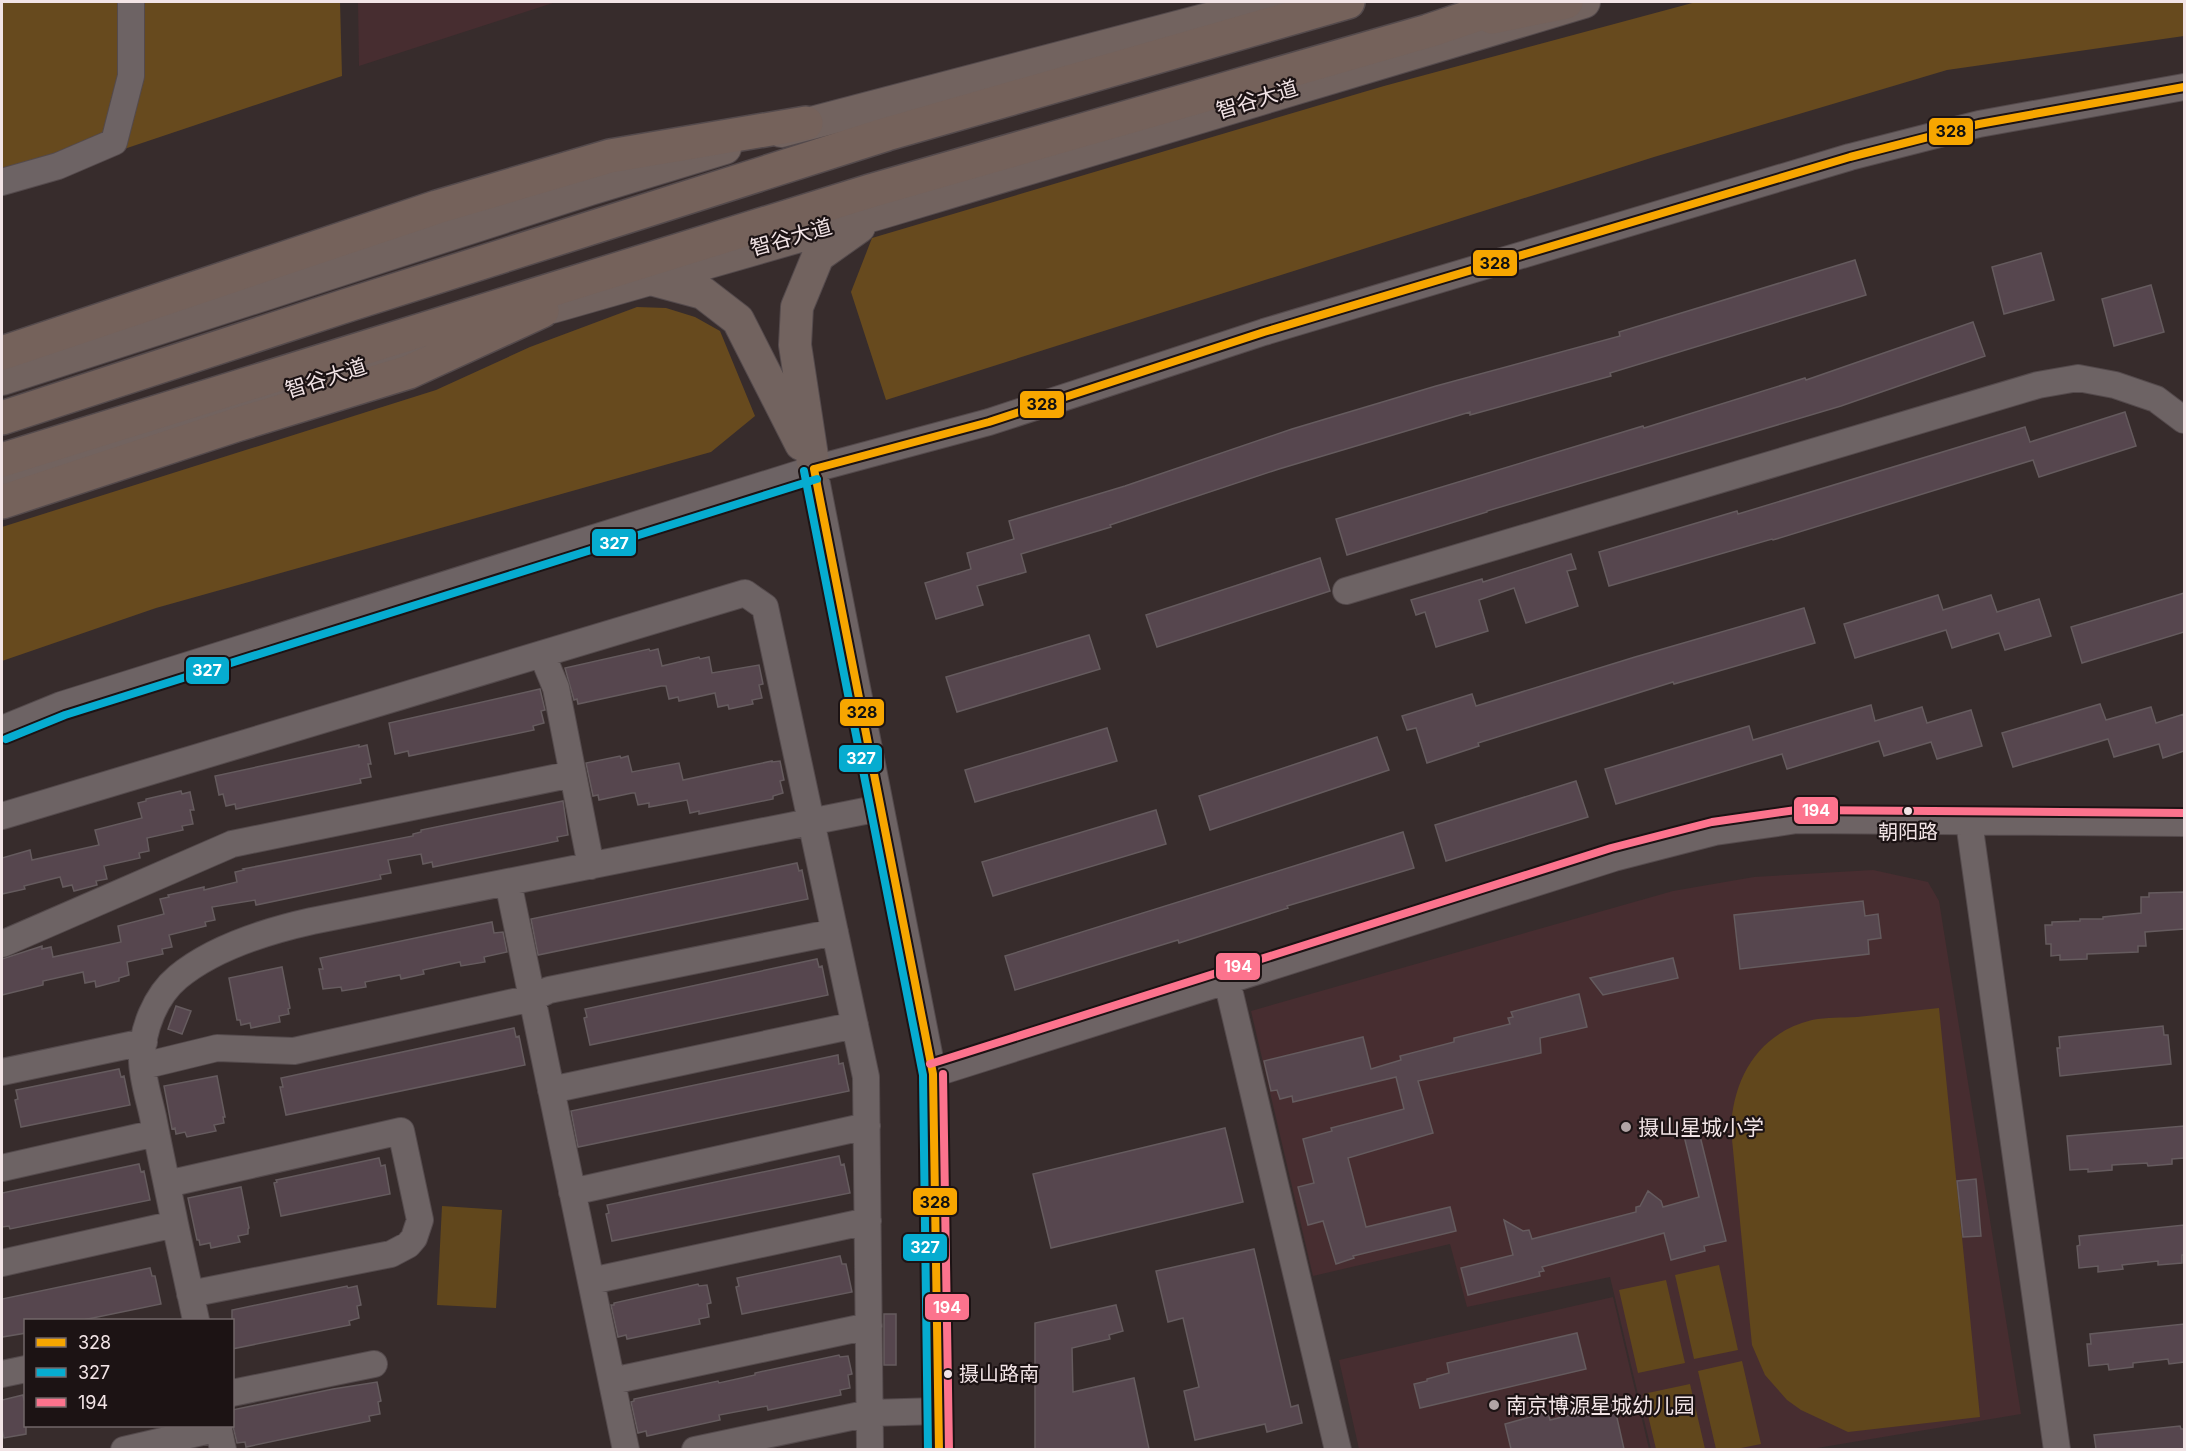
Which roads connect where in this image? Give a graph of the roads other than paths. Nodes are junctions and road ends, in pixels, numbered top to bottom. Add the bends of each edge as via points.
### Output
1 (131, 2) edge
2 (1339, 2) edge
3 (1348, 2) edge
4 (1514, 2) edge
5 (1566, 2) edge
6 (1584, 2) edge
7 (1288, 9) edge
8 (1428, 31) junction
9 (2184, 87) edge
10 (806, 123) junction
11 (2, 182) edge
12 (880, 213) junction
13 (646, 278) junction
14 (551, 307) junction
15 (2, 353) edge
16 (2, 379) edge
17 (2, 418) edge
18 (2184, 420) edge
19 (2, 460) edge
20 (814, 469) junction
21 (2, 481) edge
22 (2, 502) edge
23 (1346, 591) dead end
24 (542, 654) junction
25 (2, 729) edge
26 (573, 774) junction
27 (880, 808) junction
28 (2, 816) edge
29 (812, 822) junction
30 (1969, 822) junction
31 (2184, 823) edge
32 (591, 866) junction
33 (508, 882) junction
34 (835, 932) junction
35 (2, 944) edge
36 (1227, 981) junction
37 (532, 998) junction
38 (855, 1025) junction
39 (143, 1054) junction
40 (2, 1072) edge
41 (933, 1074) junction
42 (551, 1090) junction
43 (867, 1126) junction
44 (156, 1134) junction
45 (2, 1168) edge
46 (167, 1184) junction
47 (572, 1192) junction
48 (868, 1221) junction
49 (175, 1224) junction
50 (2, 1263) edge
51 (591, 1281) junction
52 (190, 1294) junction
53 (196, 1319) edge
54 (869, 1326) junction
55 (374, 1364) dead end
56 (24, 1369) edge
57 (2, 1374) edge
58 (612, 1381) junction
59 (234, 1393) edge
60 (938, 1411) junction
61 (870, 1413) junction
62 (220, 1434) edge
63 (124, 1449) edge
64 (626, 1449) edge
65 (695, 1449) edge
66 (870, 1449) edge
67 (939, 1449) edge
68 (1338, 1449) edge
69 (2057, 1449) edge

1 - 11 street via 131,76 114,142 58,166
2 - 7 highway
3 - 7 highway
4 - 8 highway, 智谷大道
5 - 8 highway
6 - 12 main road, 智谷大道
7 - 10 main road
7 - 17 highway via 336,308
8 - 19 highway, 智谷大道 via 870,191
9 - 20 street via 1978,124 1850,157 1264,332 989,422
10 - 15 highway via 610,156 437,207
10 - 16 main road
12 - 13 main road, 智谷大道
12 - 20 main road via 818,256 797,307 795,345
13 - 14 main road, 智谷大道
13 - 20 main road via 703,293 738,320
14 - 21 main road, 智谷大道
14 - 22 highway via 409,372
18 - 23 street via 2156,399 2115,385 2078,378 2038,385
20 - 25 street via 61,705
20 - 27 street
24 - 26 street via 556,688
24 - 28 street
24 - 29 street via 745,593 765,608
26 - 32 street
26 - 35 street via 232,844
27 - 29 street
27 - 41 street
29 - 32 street
29 - 34 street
30 - 31 street
30 - 36 street via 1797,820 1715,832 1614,858
30 - 69 street
32 - 33 street
33 - 37 street
33 - 39 street via 283,928 227,949 168,987 153,1012
34 - 37 street via 549,990
34 - 38 street
36 - 41 street
36 - 68 street
37 - 39 street via 294,1052 217,1048
37 - 42 street
38 - 42 street
38 - 43 street via 866,1077
39 - 40 street
39 - 44 street
41 - 60 street
42 - 47 street
43 - 47 street
43 - 48 street
44 - 45 street
44 - 46 street
46 - 49 street
46 - 52 street via 401,1131 420,1220 414,1238 391,1254
47 - 51 street
48 - 51 street
48 - 54 street
49 - 50 street
49 - 52 street
51 - 58 street
52 - 53 street
54 - 58 street
54 - 61 street
55 - 59 street
56 - 57 street
58 - 64 street
60 - 61 street
60 - 67 street
61 - 65 street
61 - 66 street
62 - 63 street

